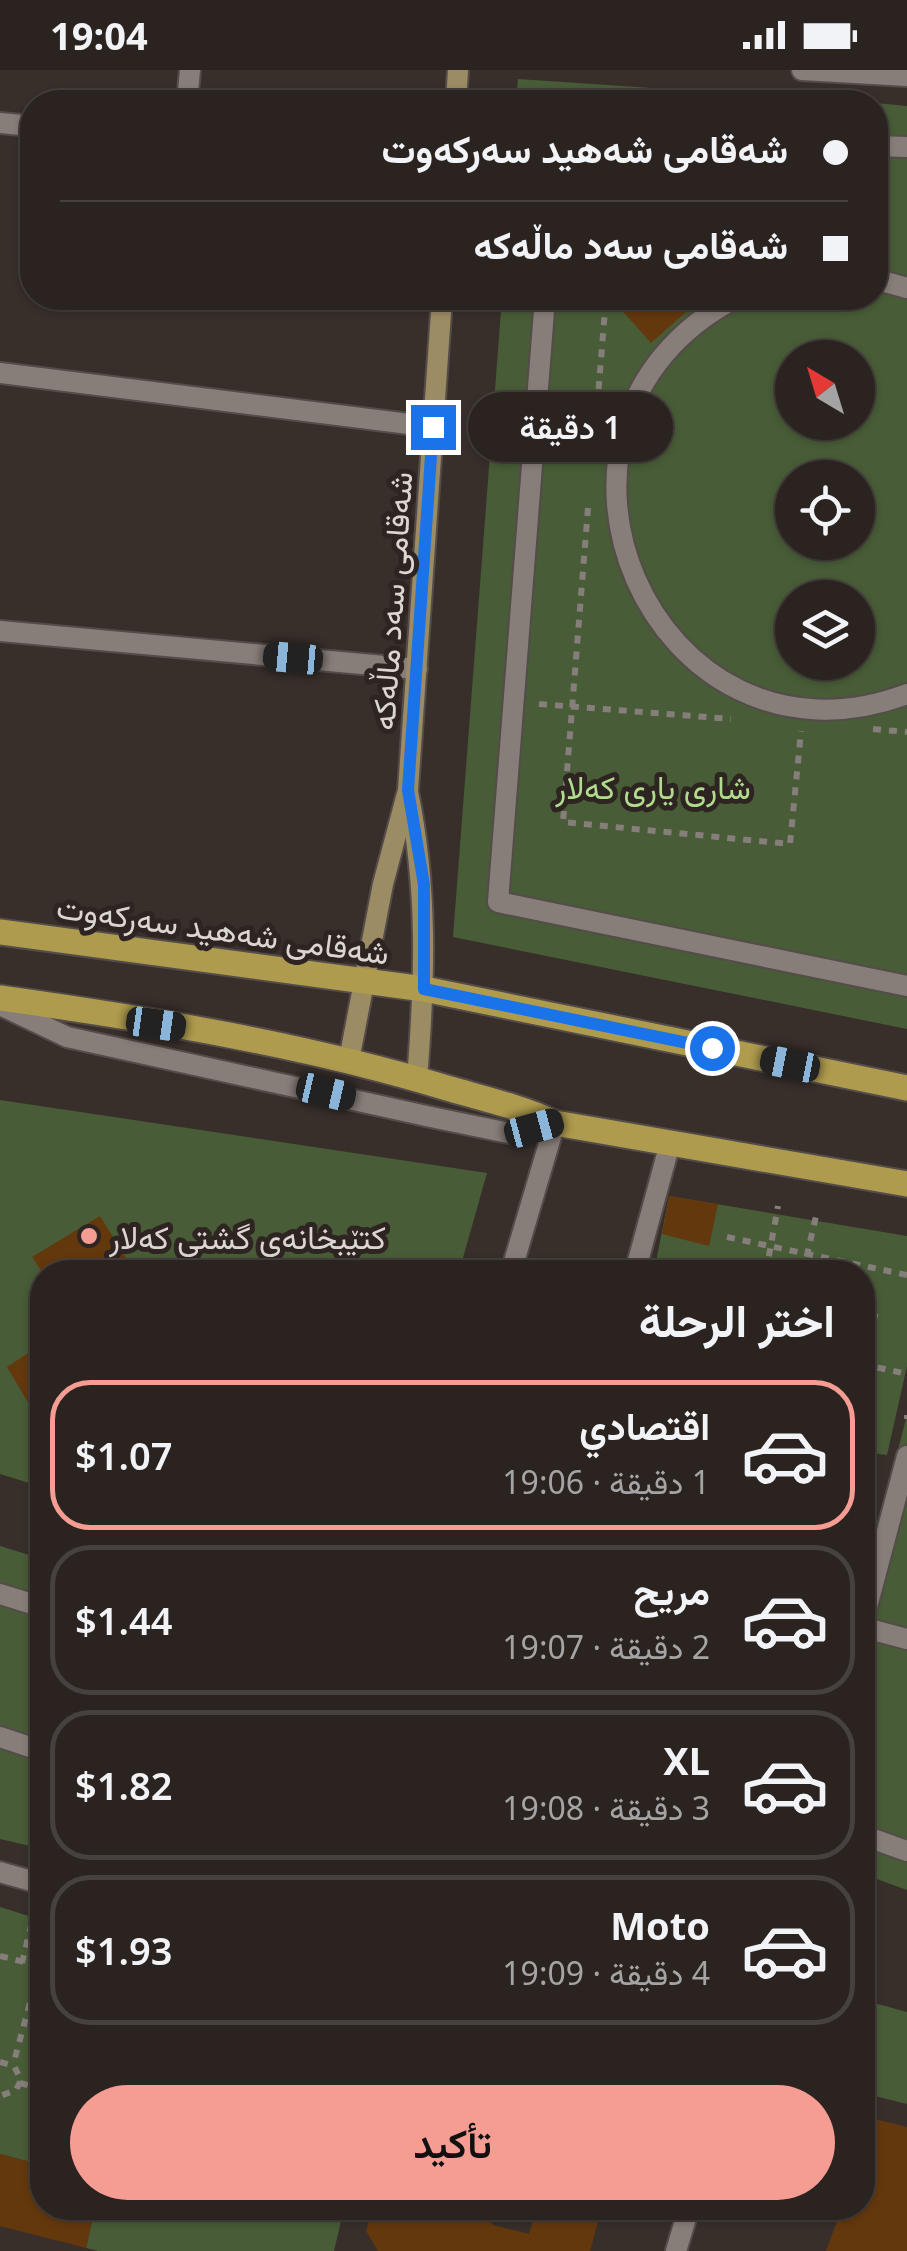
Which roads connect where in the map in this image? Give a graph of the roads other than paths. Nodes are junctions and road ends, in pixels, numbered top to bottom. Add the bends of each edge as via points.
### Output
1 (802, 70) edge
2 (907, 76) edge
3 (441, 310) edge
4 (544, 310) edge
5 (719, 310) edge
6 (0, 374) edge
7 (433, 427) junction
8 (0, 632) edge
9 (416, 670) junction
10 (907, 694) edge
11 (408, 790) junction
12 (0, 932) edge
13 (363, 981) junction
14 (907, 986) edge
15 (424, 989) junction
16 (0, 1001) edge
17 (349, 1060) junction
18 (418, 1079) junction
19 (907, 1088) edge
20 (556, 1123) junction
21 (670, 1143) junction
22 (907, 1184) edge
23 (517, 1260) edge
24 (647, 1260) edge
25 (907, 1456) edge
26 (875, 1577) edge
27 (0, 1594) edge
28 (30, 1603) edge
29 (875, 1630) edge
30 (907, 1639) edge
31 (0, 1737) edge
32 (30, 1747) edge
33 (875, 1839) edge
34 (907, 1851) edge
35 (0, 1872) edge
36 (30, 1880) edge
37 (685, 2220) edge
38 (676, 2251) edge

1 - 2 street
3 - 7 main road, شەقامی سەد ماڵەکە
4 - 14 street via 498,902
5 - 10 street via 676,340 636,398 616,468 620,545 652,614 676,644 738,688 804,707 850,708
6 - 7 street
7 - 9 main road, شەقامی سەد ماڵەکە
8 - 9 street
9 - 11 main road, شەقامی سەد ماڵەکە
11 - 13 main road
11 - 15 main road via 424,885
12 - 13 main road, شەقامی شەهید سەرکەوت
13 - 15 main road, شەقامی شەهید سەرکەوت
13 - 17 main road
15 - 18 main road
15 - 19 main road, شەقامی شەهید سەرکەوت
16 - 17 main road via 233,1035
16 - 20 street via 67,1037 431,1117 514,1134
17 - 18 main road
18 - 20 main road via 513,1104
20 - 21 main road
20 - 23 street
21 - 22 main road
21 - 24 street
25 - 26 street
27 - 28 street
29 - 30 street
31 - 32 street
33 - 34 street
35 - 36 street
37 - 38 street

